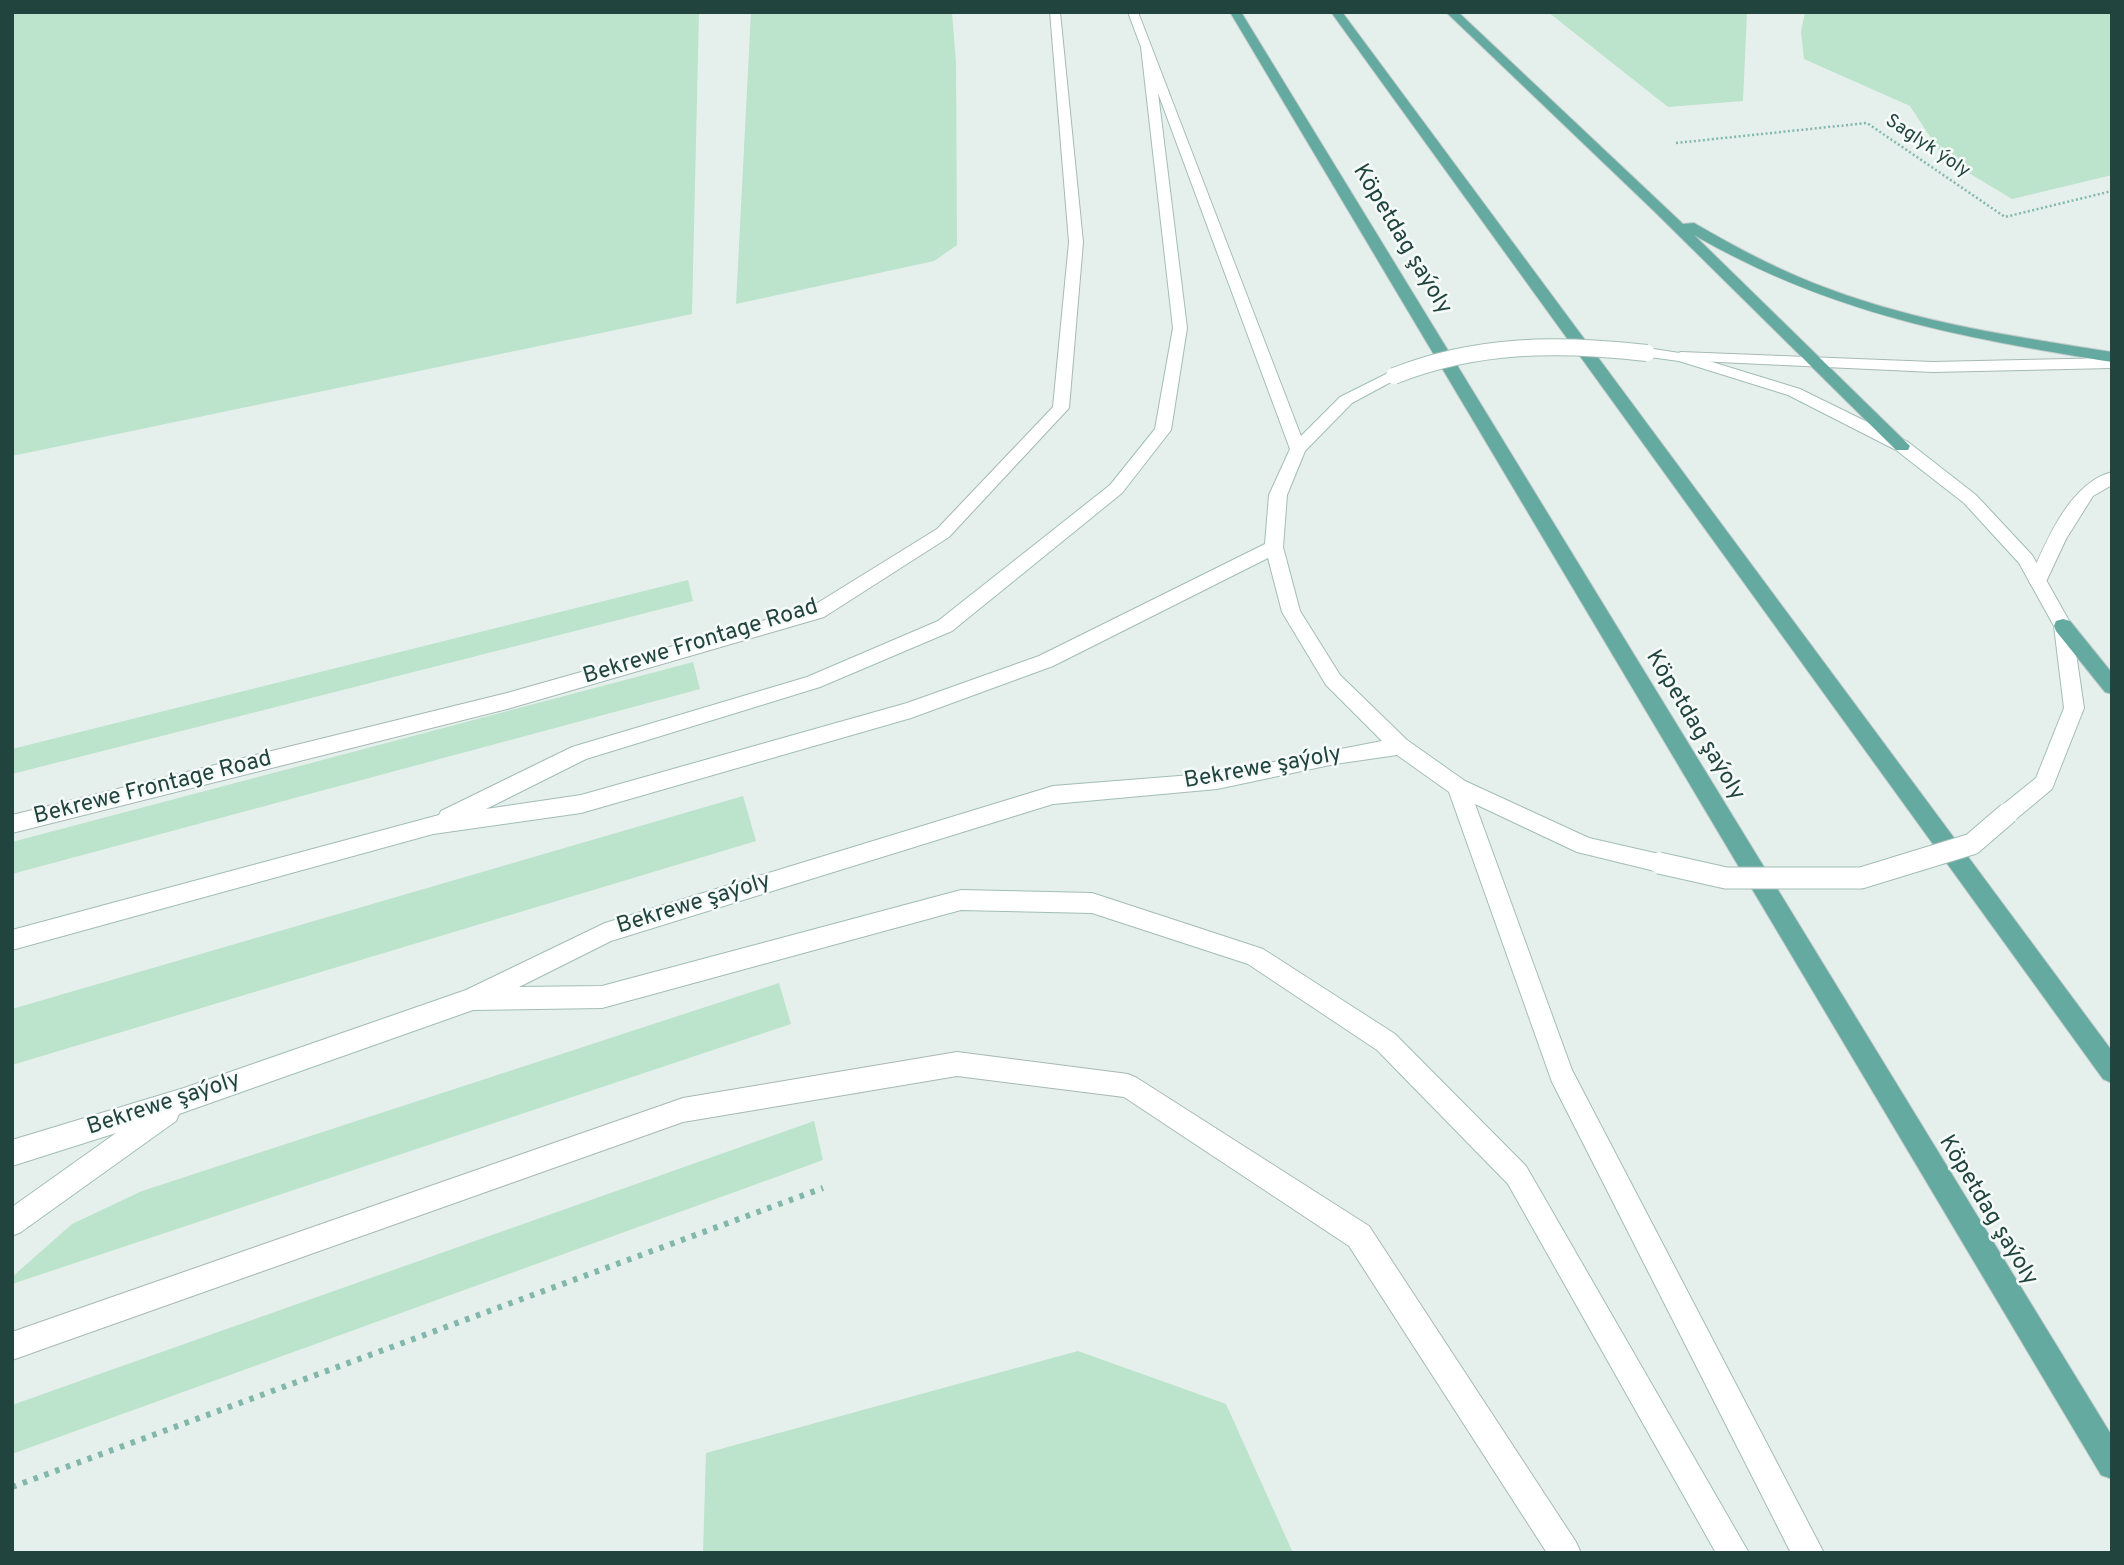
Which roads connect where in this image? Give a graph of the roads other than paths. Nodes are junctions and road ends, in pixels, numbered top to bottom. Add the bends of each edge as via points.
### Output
1 (1055, 12) edge
2 (1133, 12) edge
3 (1235, 12) edge
4 (1336, 12) edge
5 (1451, 12) edge
6 (1146, 45) junction
7 (1659, 208) junction
8 (1681, 357) junction
9 (2112, 360) edge
10 (1820, 364) junction
11 (1902, 446) junction
12 (1298, 449) junction
13 (2112, 477) edge
14 (1274, 547) junction
15 (2038, 581) junction
16 (2063, 626) junction
17 (2112, 687) edge
18 (1400, 746) junction
19 (1458, 787) junction
20 (12, 824) edge
21 (433, 825) junction
22 (12, 940) edge
23 (473, 999) junction
24 (2112, 1071) edge
25 (184, 1100) junction
26 (12, 1153) edge
27 (12, 1223) edge
28 (12, 1346) edge
29 (2112, 1464) edge
30 (1565, 1553) edge
31 (1733, 1553) edge
32 (1808, 1553) edge

1 - 20 main road, Bekrewe Frontage Road via 1076,242 1061,408 943,533 817,612 507,701
2 - 6 main road
3 - 29 main road, Köpetdag şaýoly
4 - 24 main road
5 - 7 main road
6 - 12 main road
6 - 21 main road via 1180,328 1163,430 1116,489 945,626 813,682 579,753
7 - 9 main road via 1734,253 1859,304
7 - 10 main road
8 - 10 main road
8 - 11 main road via 1794,392
8 - 12 main road, bridge via 1584,345 1494,348 1413,366 1346,400
9 - 10 main road via 1950,368
10 - 11 main road
11 - 15 main road via 1970,499 2026,559
12 - 14 main road via 1278,495
13 - 15 main road via 2087,492 2057,538
14 - 18 main road via 1291,612 1333,680
14 - 21 main road via 1046,661 911,710 581,804
15 - 16 main road
16 - 17 main road
16 - 19 main road, bridge via 2074,708 2045,783 1972,844 1861,878 1726,878 1658,863 1585,846
18 - 19 main road
18 - 23 main road, Bekrewe şaýoly via 1217,781 1053,795 605,933
19 - 32 main road via 1561,1074
21 - 22 main road
23 - 25 main road, Bekrewe şaýoly
23 - 31 main road via 602,997 961,900 1092,903 1255,956 1386,1042 1517,1175
25 - 26 main road, Bekrewe şaýoly
25 - 27 main road
28 - 30 main road via 683,1110 957,1064 1128,1086 1359,1236

